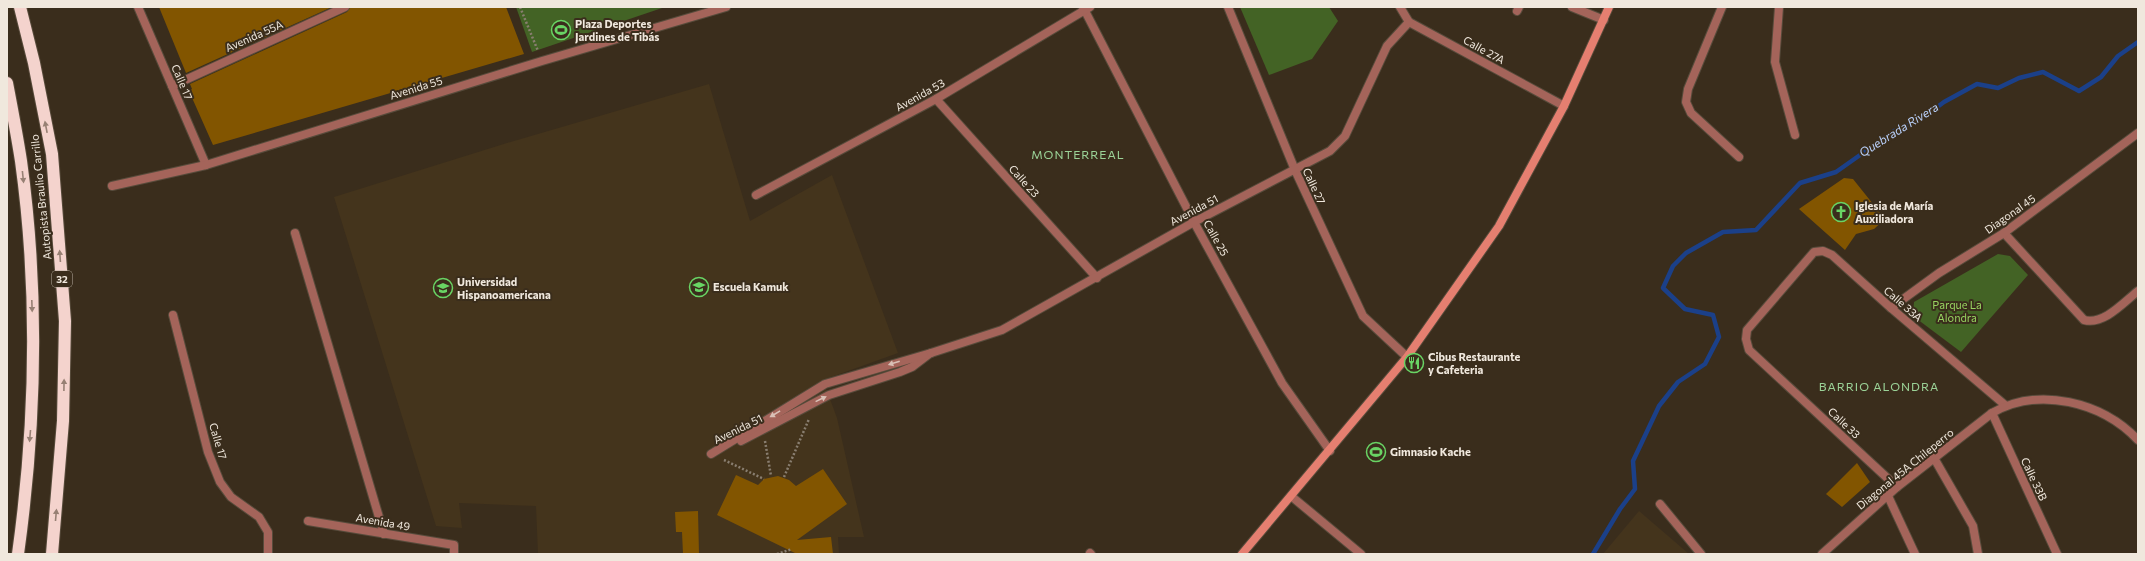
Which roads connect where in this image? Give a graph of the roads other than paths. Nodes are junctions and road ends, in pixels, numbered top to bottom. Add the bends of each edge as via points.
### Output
1 (20, 7) edge
2 (138, 7) edge
3 (345, 7) edge
4 (726, 7) edge
5 (1228, 7) edge
6 (1400, 7) edge
7 (1572, 7) edge
8 (1609, 7) edge
9 (1722, 7) edge
10 (1780, 7) edge
11 (1086, 8) edge
12 (1604, 20) junction
13 (1409, 22) junction
14 (7, 83) edge
15 (172, 86) junction
16 (936, 99) junction
17 (1564, 106) junction
18 (2138, 133) edge
19 (1796, 135) dead end
20 (1739, 157) dead end
21 (206, 165) junction
22 (1295, 170) junction
23 (112, 186) dead end
24 (756, 195) dead end
25 (1194, 222) junction
26 (295, 233) dead end
27 (2004, 233) junction
28 (1096, 278) junction
29 (2138, 291) edge
30 (1890, 308) junction
31 (173, 315) dead end
32 (1746, 339) joint
33 (931, 353) junction
34 (1407, 357) junction
35 (875, 369) junction
36 (878, 380) junction
37 (2005, 405) junction
38 (1992, 413) junction
39 (2138, 440) edge
40 (1330, 450) junction
41 (1934, 458) junction
42 (1897, 487) junction
43 (1291, 496) junction
44 (1888, 496) junction
45 (1660, 504) dead end
46 (308, 521) dead end
47 (384, 534) junction
48 (454, 550) edge
49 (18, 554) edge
50 (52, 554) edge
51 (268, 554) edge
52 (1242, 554) edge
53 (1360, 554) edge
54 (1701, 554) edge
55 (1822, 554) edge
56 (1915, 554) edge
57 (1978, 554) edge
58 (2057, 554) edge

50 -> 1 highway, Autopista Braulio Carrillo / 32 via 63,421 65,321 52,154
2 - 15 street, Calle 17
3 - 15 street, Avenida 55A
4 - 21 street, Avenida 55
5 - 22 street, Calle 27
6 - 13 street
7 - 12 street
8 - 12 main road
9 - 20 street via 1688,89 1686,102 1691,113
10 - 19 street via 1775,62
11 - 16 street, Avenida 53
11 - 25 street, Calle 25
12 - 17 main road
13 - 17 street, Calle 27A
13 - 22 street, Avenida 51 via 1388,46 1345,136 1330,151
14 -> 49 highway, Autopista Braulio Carrillo via 22,168 33,329 32,419
15 - 21 street, Calle 17
16 - 24 street, Avenida 53
16 - 28 street, Calle 23
17 - 34 main road via 1499,226
18 - 27 street, Diagonal 45
21 - 23 street, Avenida 55
22 - 25 street, Avenida 51
22 - 34 street, Calle 27 via 1363,316
25 - 28 street, Avenida 51
25 - 40 street, Calle 25 via 1282,383
26 - 47 street
27 - 29 street via 2084,320 2092,322 2102,319
27 - 30 street, Diagonal 45 via 1939,273
28 - 33 street, Avenida 51 via 1002,330
30 - 32 street, Calle 33A via 1832,255 1823,251 1814,252 1747,330
30 - 37 street, Calle 33A
31 - 51 street, Calle 17 via 208,452 220,482 231,497 259,517 268,532
32 - 42 street, Calle 33 via 1749,350
33 -> 35 street, Avenida 51
33 - 36 street, Avenida 51 via 912,367
34 - 40 main road
35 - 36 street
35 -> 36 street, Avenida 51 via 825,384 711,454 829,395
37 - 38 street, Diagonal 45A Chileperro
37 - 39 street, Diagonal 45A Chileperro via 2039,398 2074,403 2100,412 2126,427
38 - 41 street, Diagonal 45A Chileperro
38 - 58 street, Calle 33B
40 - 43 main road
41 - 42 street, Diagonal 45A Chileperro
41 - 57 street via 1974,526
42 - 44 street, Diagonal 45A Chileperro
43 - 52 main road
43 - 53 street
44 - 55 street, Diagonal 45A Chileperro
44 - 56 street
45 - 54 street
46 - 47 street, Avenida 49
47 - 48 street, Avenida 49

